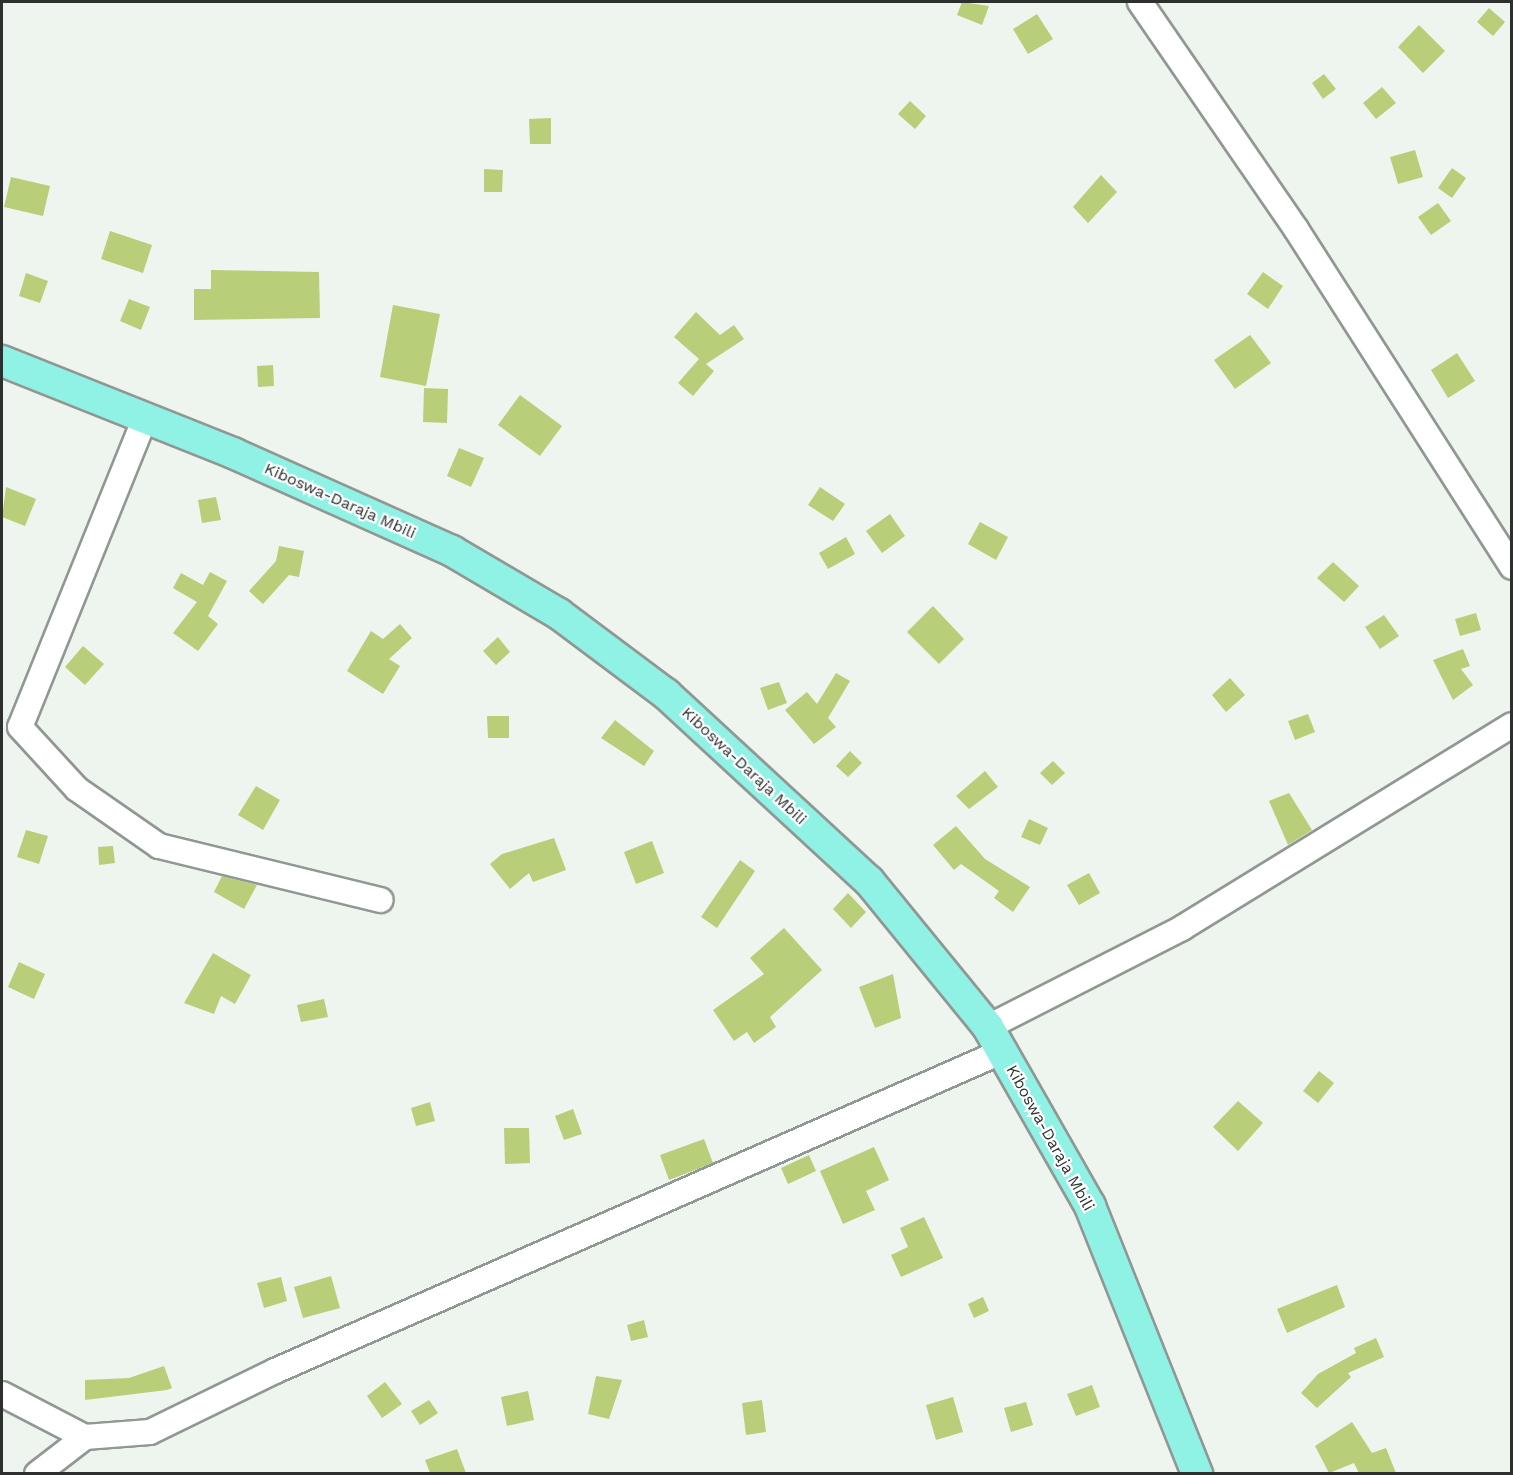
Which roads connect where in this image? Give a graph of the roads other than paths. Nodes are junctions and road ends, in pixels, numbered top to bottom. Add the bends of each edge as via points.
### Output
1 (1140, 2) edge
2 (2, 361) edge
3 (145, 418) junction
4 (1512, 567) edge
5 (1512, 725) edge
6 (381, 900) dead end
7 (994, 1039) junction
8 (2, 1394) edge
9 (85, 1437) junction
10 (37, 1473) edge
11 (1197, 1473) edge

1 - 4 street via 1296,229
2 - 3 main road, Kiboswa-Daraja Mbili
3 - 6 street via 20,727 77,789 159,846
3 - 7 main road, Kiboswa-Daraja Mbili via 452,551 559,614 666,694 868,881
5 - 7 street
7 - 9 street via 150,1432
7 - 11 main road, Kiboswa-Daraja Mbili via 1090,1206
8 - 9 street
9 - 10 street

